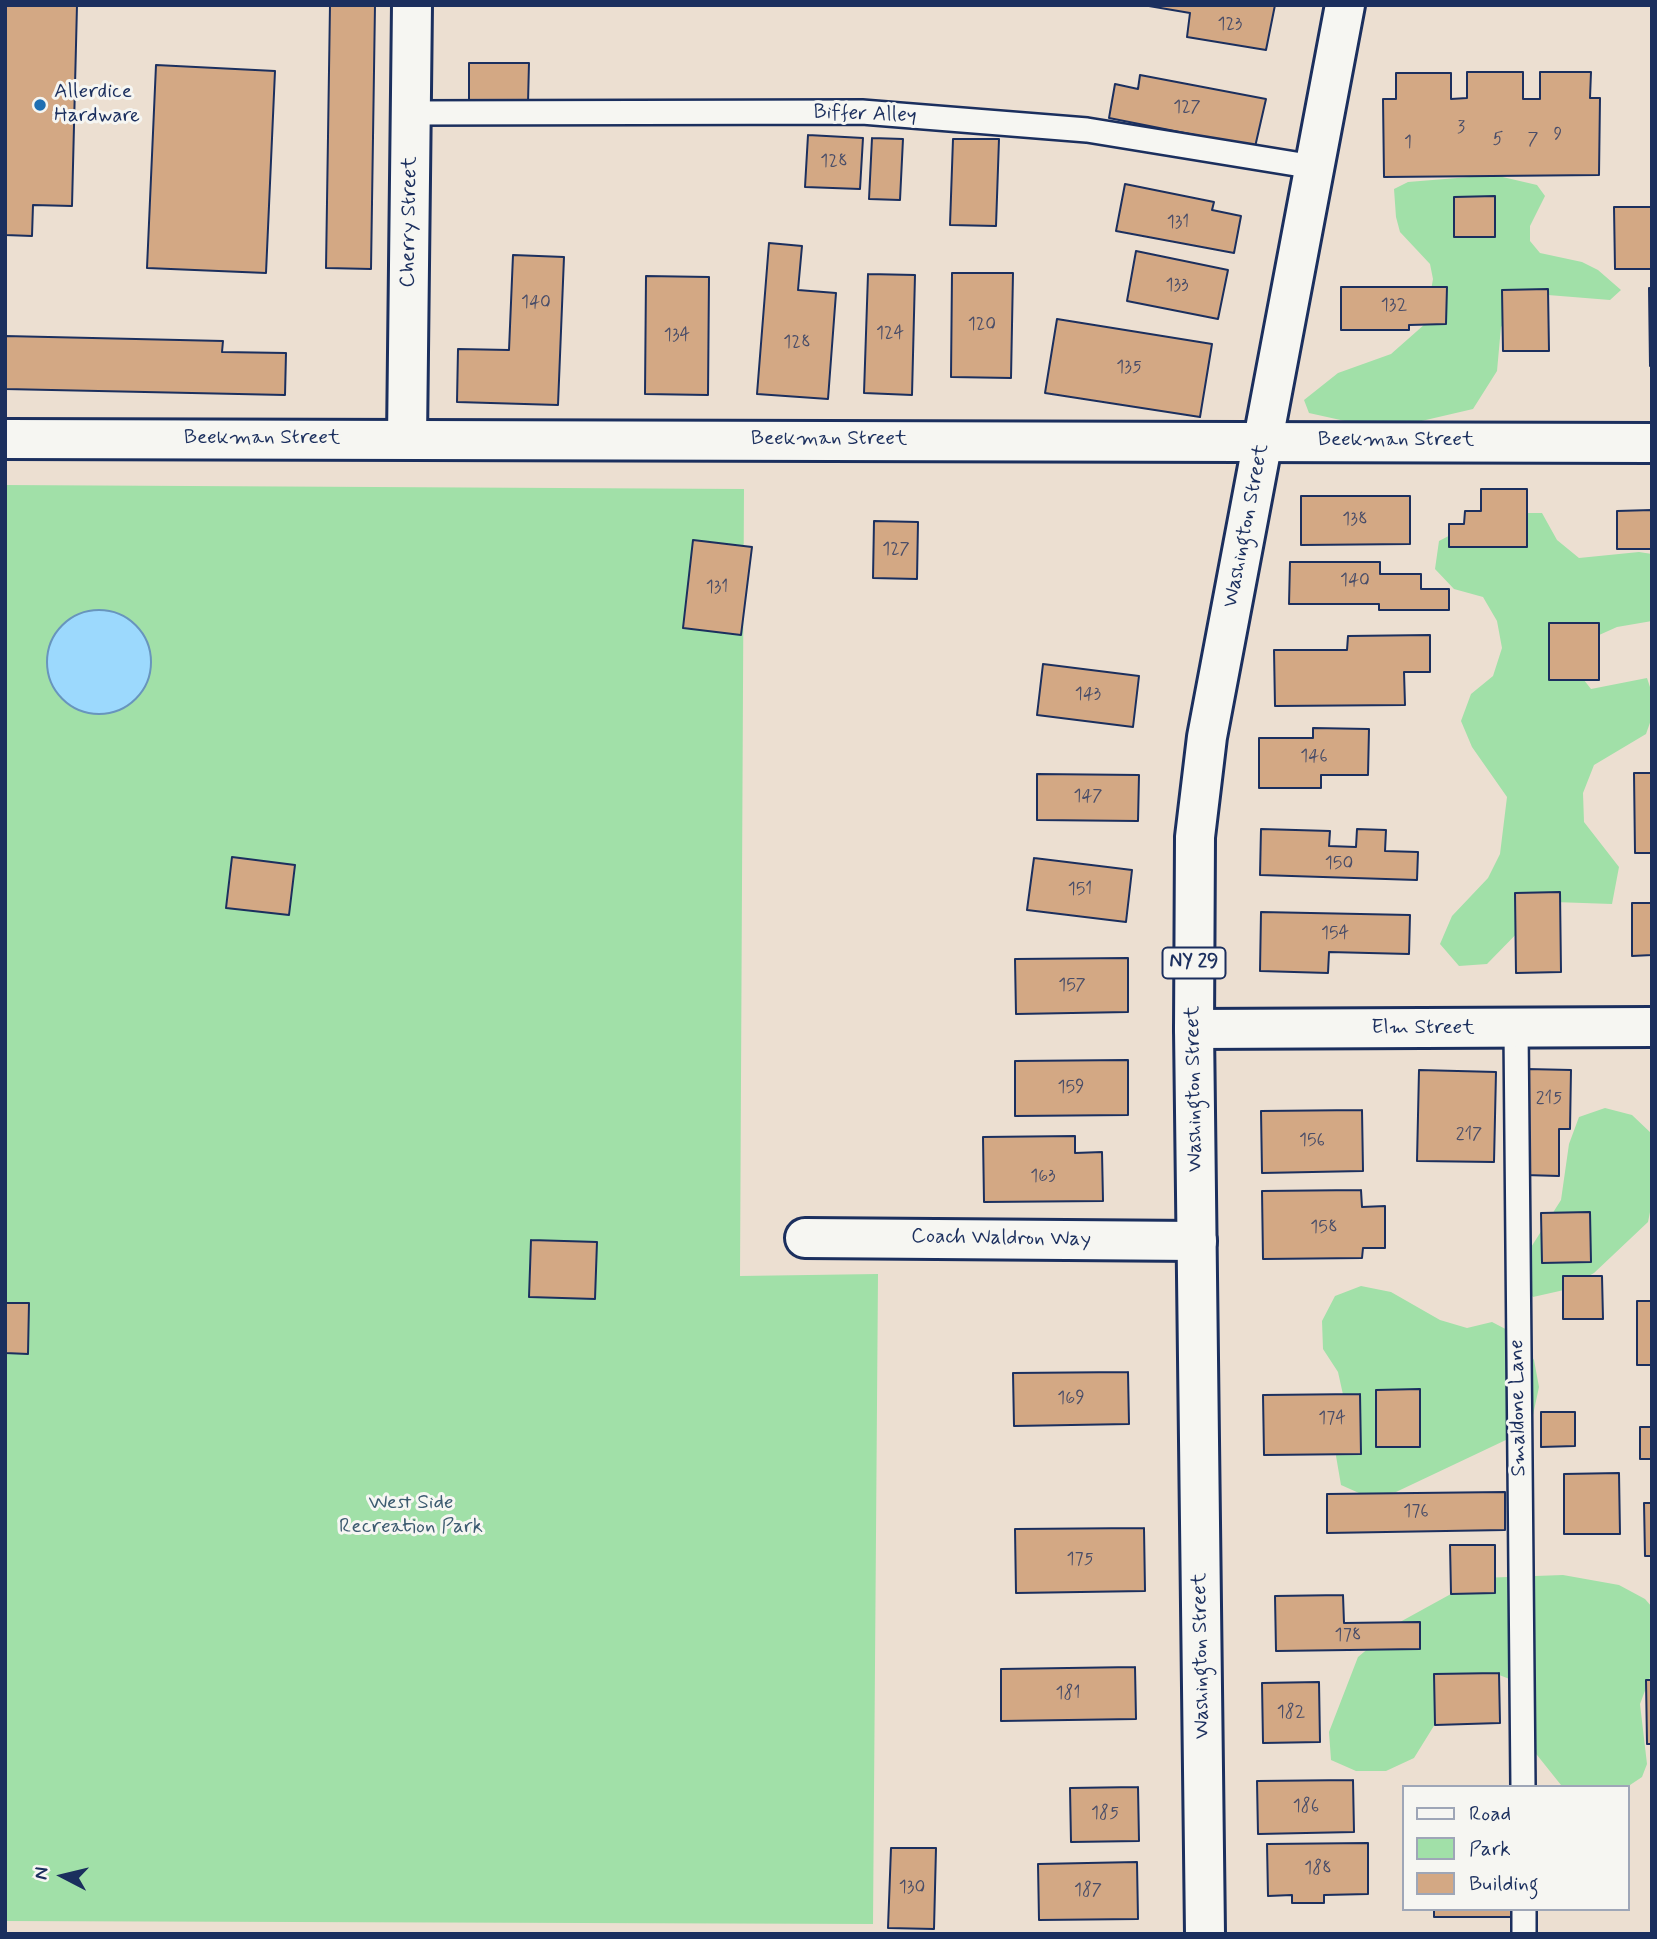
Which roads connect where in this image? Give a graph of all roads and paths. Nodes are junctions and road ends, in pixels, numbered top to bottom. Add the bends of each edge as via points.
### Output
1 (412, 5) edge
2 (1345, 5) edge
3 (412, 113) junction
4 (1314, 167) junction
5 (5, 439) edge
6 (407, 439) junction
7 (1263, 441) junction
8 (1652, 443) edge
9 (1652, 1027) edge
10 (1194, 1029) junction
11 (1516, 1029) junction
12 (805, 1237) dead end
13 (1197, 1241) junction
14 (1523, 1785) edge
15 (1524, 1911) edge
16 (1205, 1934) edge
17 (1524, 1934) edge

1 - 3 main road, Cherry Street
2 - 4 main road, Washington Street / NY 29
3 - 4 lane, Biffer Alley via 862,113 1087,130
3 - 6 main road, Cherry Street
4 - 7 main road, Washington Street / NY 29
5 - 6 main road, Beekman Street
6 - 7 main road, Beekman Street
7 - 8 main road, Beekman Street
7 - 10 main road, Washington Street / NY 29 via 1200,787 1194,862
9 - 11 main road, Elm Street
10 - 11 main road, Elm Street
10 - 13 main road, Washington Street / NY 29
11 - 14 lane, Smaldone Lane
12 - 13 main road, Coach Waldron Way
13 - 16 main road, Washington Street / NY 29
15 - 17 lane

